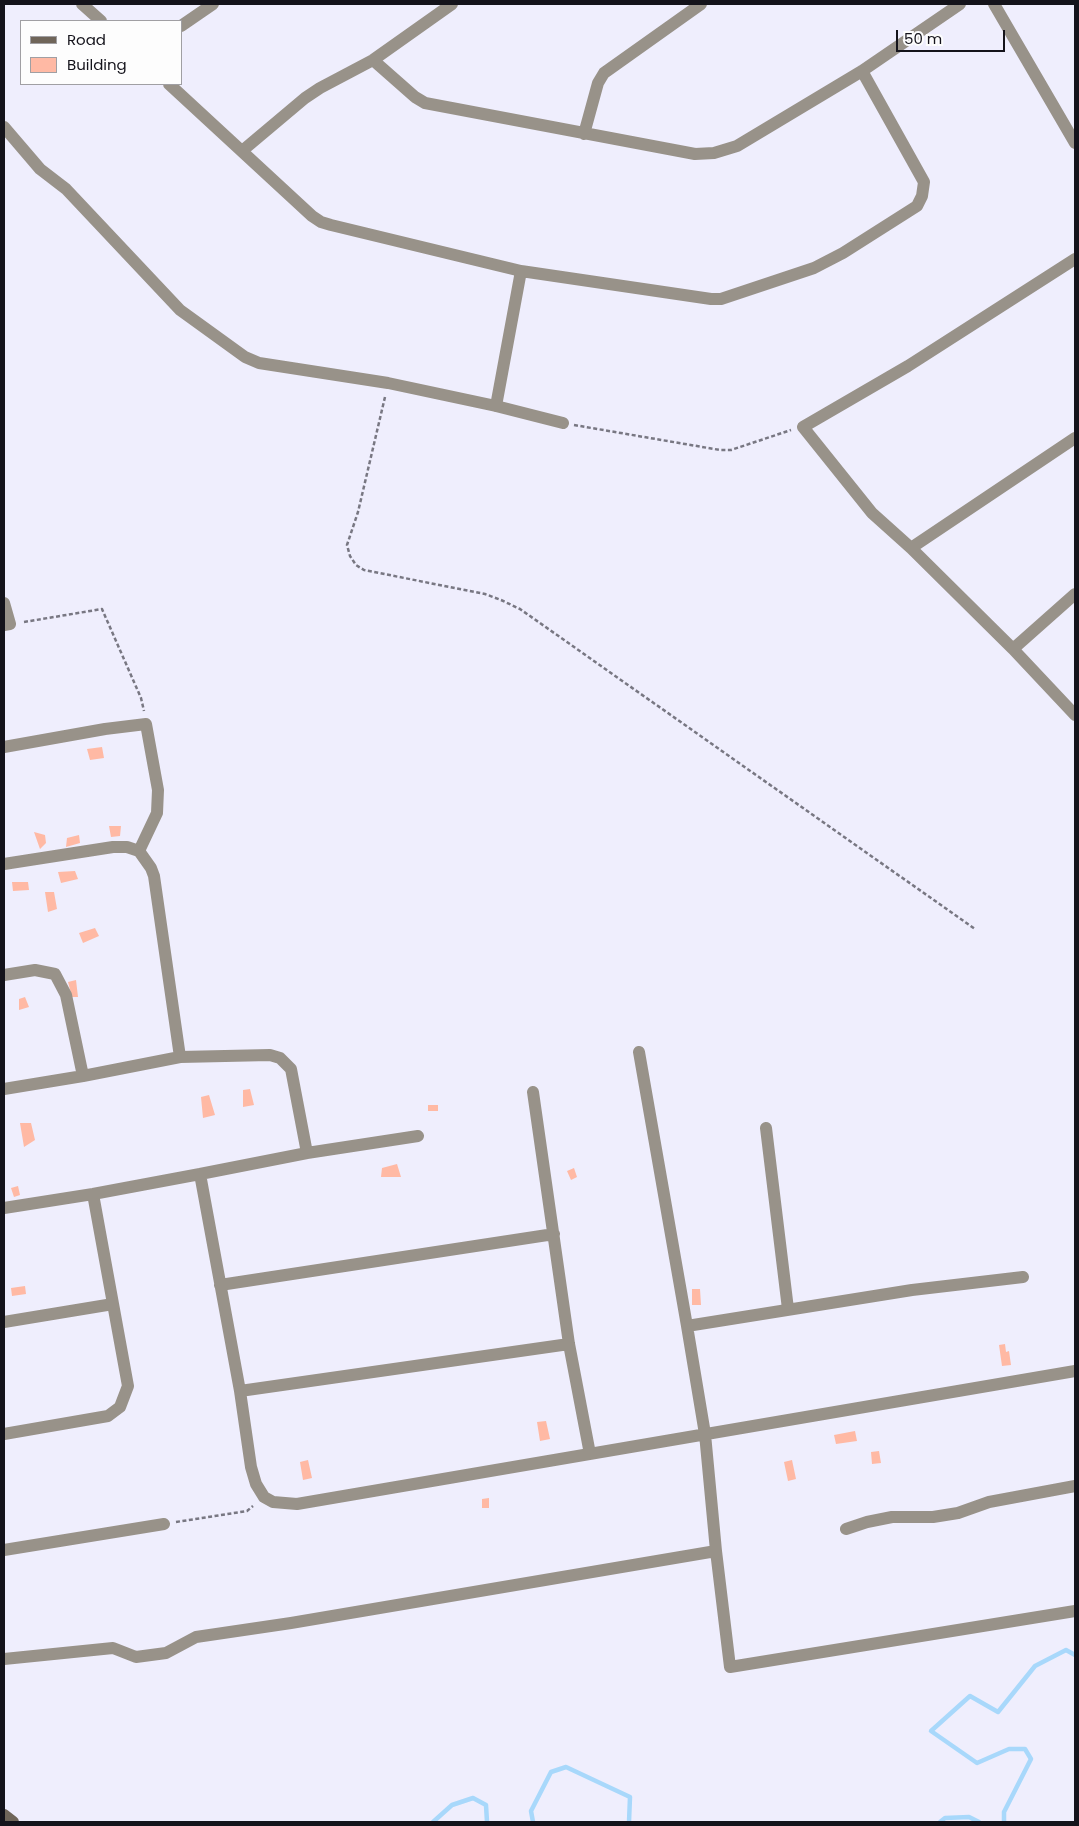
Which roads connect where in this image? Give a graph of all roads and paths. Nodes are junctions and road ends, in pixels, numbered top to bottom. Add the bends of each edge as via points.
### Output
1 (82, 4) edge
2 (213, 4) edge
3 (452, 4) edge
4 (702, 4) edge
5 (960, 4) edge
6 (994, 4) edge
7 (100, 20) edge
8 (182, 25) edge
9 (373, 60) junction
10 (862, 71) junction
11 (170, 85) edge
12 (4, 127) edge
13 (584, 134) junction
14 (1075, 143) edge
15 (242, 151) junction
16 (1075, 259) edge
17 (521, 271) junction
18 (388, 383) junction
19 (496, 406) junction
20 (563, 423) joint
21 (803, 427) junction
22 (1075, 438) edge
23 (911, 548) junction
24 (1075, 594) edge
25 (4, 603) edge
26 (7, 625) edge
27 (1012, 649) junction
28 (1075, 716) edge
29 (146, 724) junction
30 (4, 746) edge
31 (140, 851) junction
32 (4, 864) edge
33 (975, 929) dead end
34 (4, 975) edge
35 (639, 1052) dead end
36 (180, 1057) junction
37 (83, 1076) junction
38 (4, 1088) edge
39 (533, 1092) dead end
40 (766, 1128) dead end
41 (418, 1136) dead end
42 (307, 1153) junction
43 (200, 1174) junction
44 (93, 1194) junction
45 (4, 1208) edge
46 (554, 1234) junction
47 (1023, 1277) dead end
48 (220, 1285) junction
49 (113, 1304) junction
50 (788, 1309) junction
51 (4, 1322) edge
52 (687, 1326) junction
53 (569, 1344) junction
54 (1075, 1372) edge
55 (240, 1391) junction
56 (4, 1434) edge
57 (705, 1434) junction
58 (590, 1454) junction
59 (1075, 1486) edge
60 (264, 1497) junction
61 (164, 1524) joint
62 (846, 1529) dead end
63 (4, 1550) edge
64 (716, 1551) junction
65 (1075, 1611) edge
66 (4, 1660) edge
67 (4, 1814) edge
68 (13, 1822) edge

1 - 7 street
2 - 8 street
3 - 9 street
4 - 13 street via 604,73
5 - 10 street
6 - 14 street
9 - 13 street via 425,103
9 - 15 street via 305,98
10 - 13 street via 737,146 714,153 695,154
10 - 17 street via 924,182 917,206 843,253 814,268 711,300
11 - 15 street
12 - 18 street via 40,169 66,188 180,310 245,357 259,363
15 - 17 street via 321,222
16 - 21 street via 908,366
17 - 19 street
18 - 19 street
18 - 33 path via 358,512 347,545 356,565 364,570 485,594 520,609
19 - 20 street
20 - 21 path via 720,450 731,450
21 - 23 street via 872,513
22 - 23 street
23 - 27 street
24 - 27 street
25 - 26 street
26 - 29 path via 102,609 142,698
27 - 28 street
29 - 30 street
29 - 31 street via 158,798 157,813
31 - 32 street via 112,847
31 - 36 street via 154,876
34 - 37 street via 35,970 55,974 66,996
35 - 52 street
36 - 37 street
36 - 42 street via 270,1055 288,1064
37 - 38 street
39 - 46 street
40 - 50 street
41 - 42 street
42 - 43 street
43 - 44 street
43 - 48 street
44 - 45 street
44 - 49 street
46 - 48 street
46 - 53 street
47 - 50 street
48 - 55 street
49 - 51 street
49 - 56 street via 128,1386 120,1407 108,1416
50 - 52 street
52 - 57 street
53 - 55 street
53 - 58 street
54 - 57 street
55 - 60 street via 251,1467
57 - 58 street
57 - 64 street
58 - 60 street via 296,1504 273,1502
59 - 62 street via 989,1502 958,1513 892,1517
60 - 61 path via 247,1511
61 - 63 street
64 - 65 street via 730,1667
64 - 66 street via 196,1637 166,1653 136,1657 113,1648
67 - 68 street

